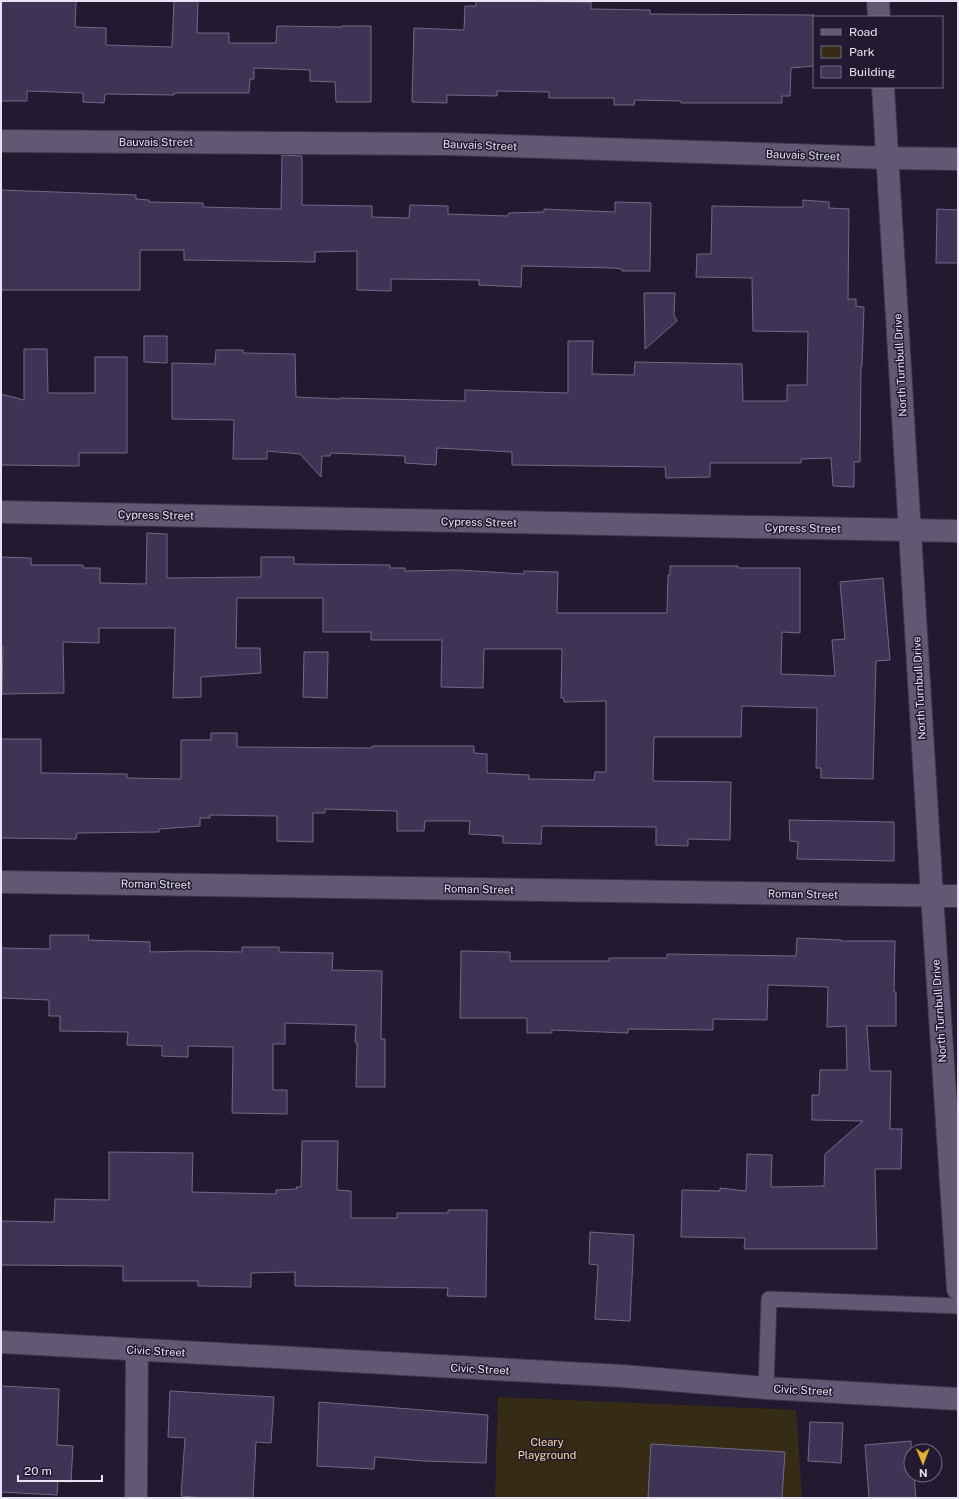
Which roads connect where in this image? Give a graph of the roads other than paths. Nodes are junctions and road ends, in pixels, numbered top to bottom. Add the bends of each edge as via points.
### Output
1 (878, 1) edge
2 (879, 16) edge
3 (883, 88) edge
4 (1, 141) edge
5 (888, 158) junction
6 (958, 159) edge
7 (1, 512) edge
8 (910, 530) junction
9 (958, 531) edge
10 (1, 882) edge
11 (932, 896) junction
12 (958, 896) edge
13 (958, 1289) edge
14 (958, 1306) edge
15 (1, 1342) edge
16 (137, 1350) junction
17 (766, 1388) junction
18 (958, 1399) edge
19 (136, 1498) edge

1 - 2 street
3 - 5 street, North Turnbull Drive
4 - 5 street, Bauvais Street via 447,144
5 - 6 street, Bauvais Street
5 - 8 street, North Turnbull Drive
7 - 8 street, Cypress Street
8 - 9 street, Cypress Street
8 - 11 street, North Turnbull Drive
10 - 11 street, Roman Street
11 - 12 street, Roman Street
11 - 13 street, North Turnbull Drive
14 - 17 lane via 769,1299
15 - 16 street, Civic Street
16 - 17 street, Civic Street via 622,1376
16 - 19 street
17 - 18 street, Civic Street

